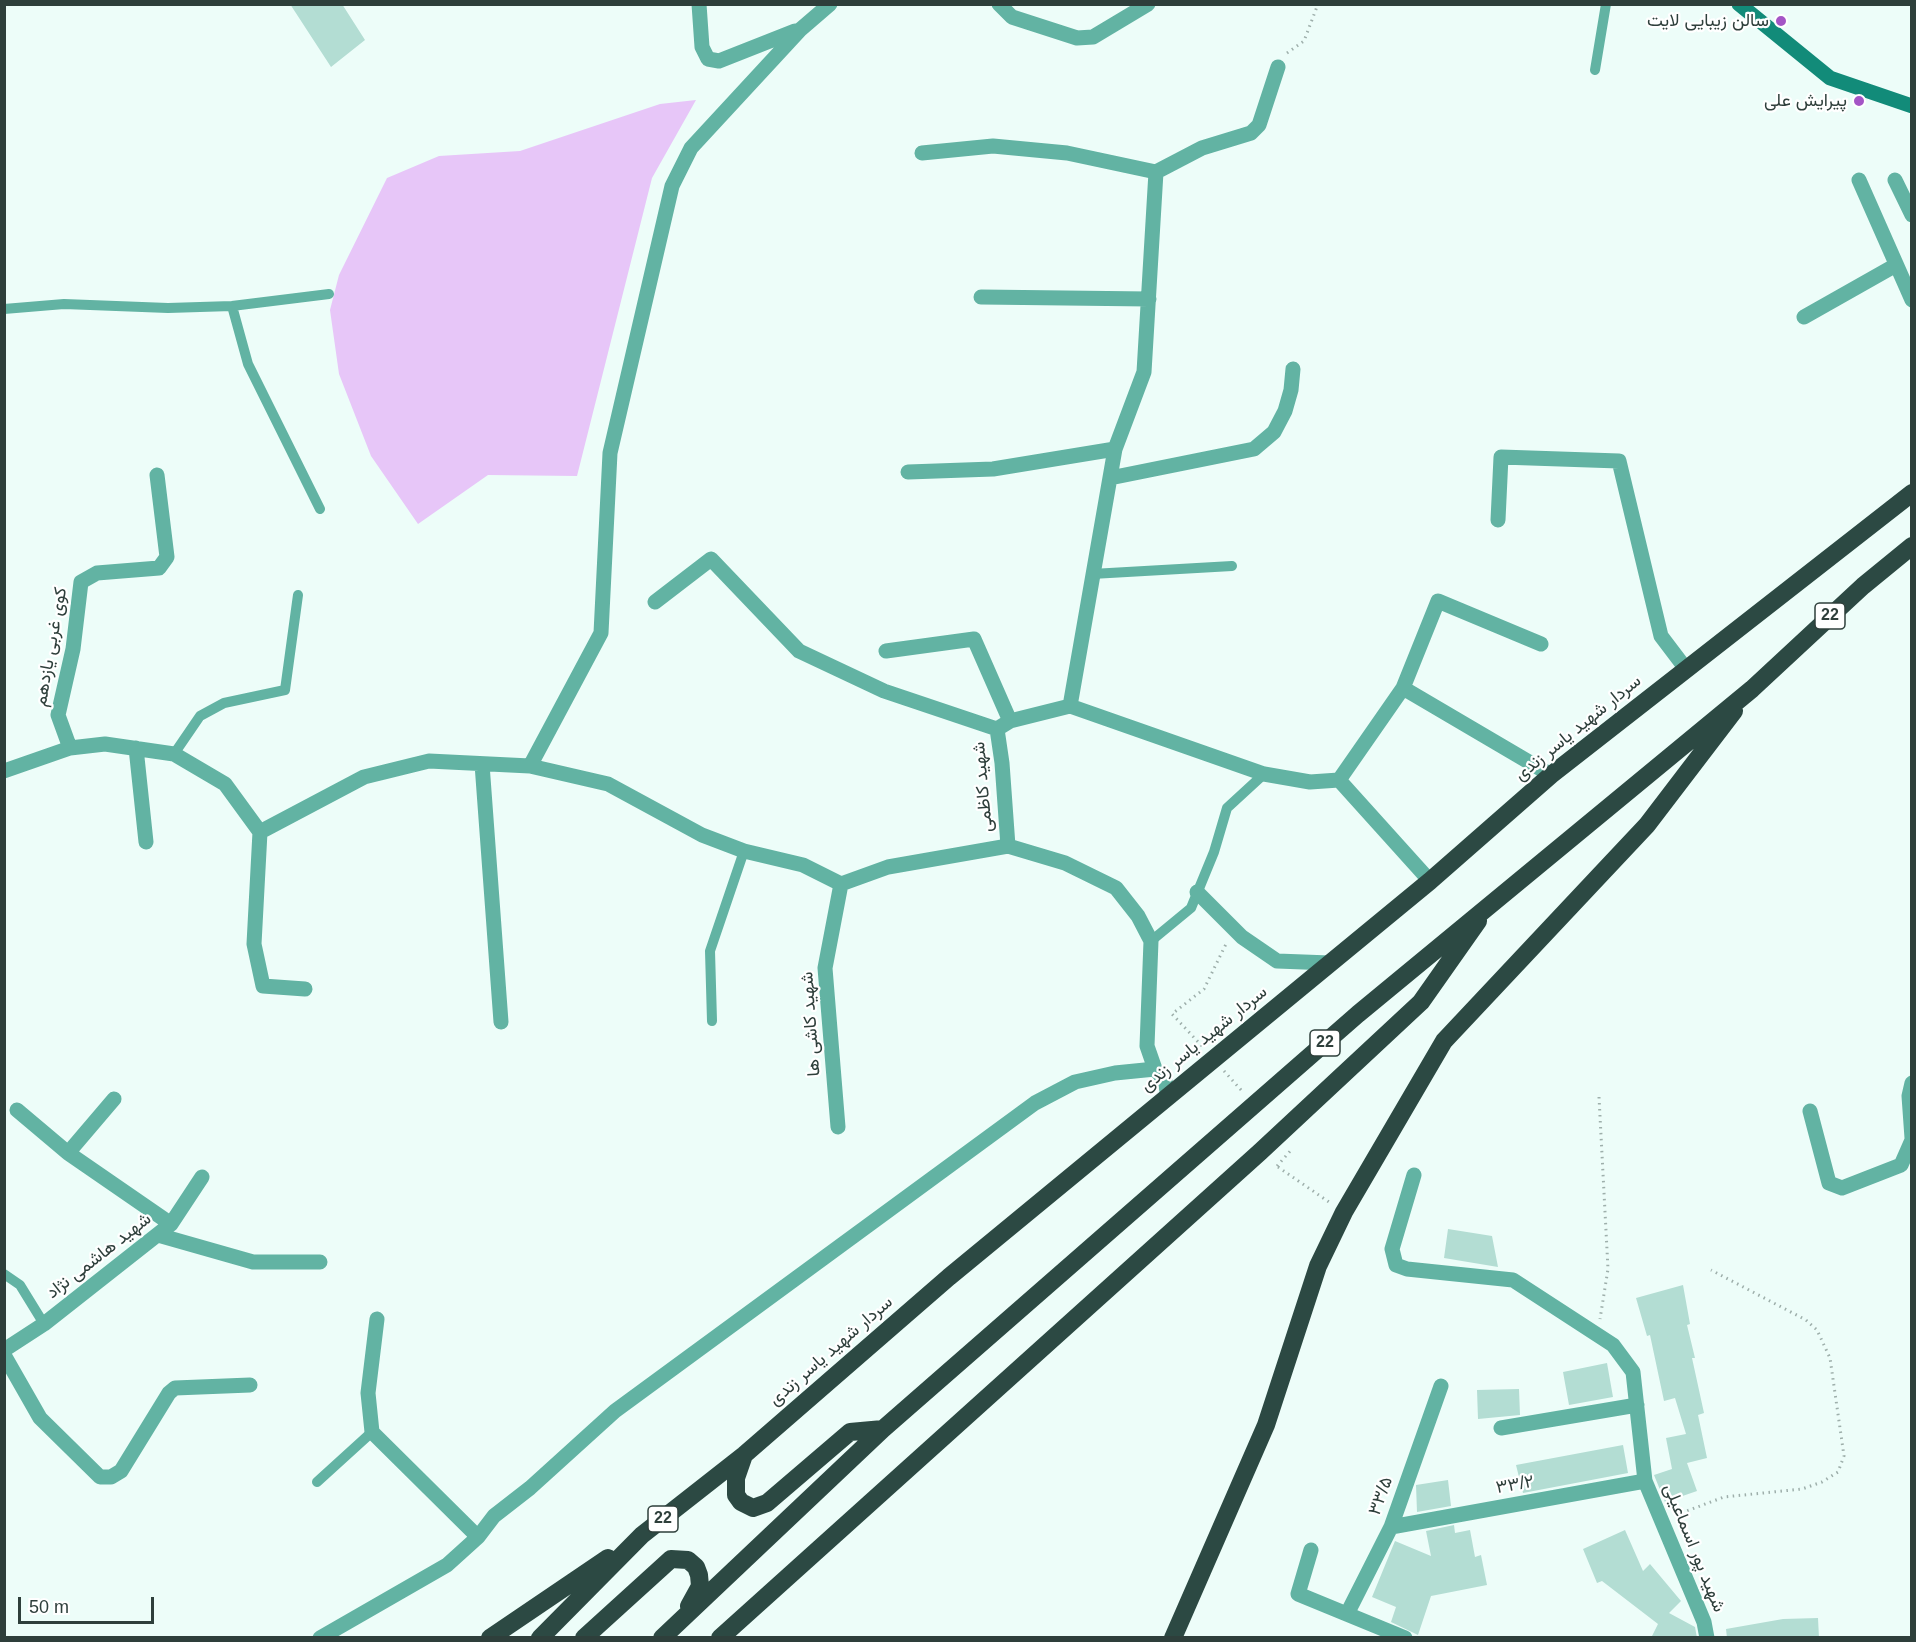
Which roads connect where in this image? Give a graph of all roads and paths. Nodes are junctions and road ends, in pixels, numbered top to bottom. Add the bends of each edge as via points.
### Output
1 (699, 4) edge
2 (830, 4) edge
3 (999, 4) edge
4 (1148, 4) edge
5 (1318, 4) edge
6 (1606, 4) edge
7 (1739, 4) edge
8 (801, 29) junction
9 (1278, 67) joint
10 (1595, 70) dead end
11 (1911, 106) edge
12 (922, 153) dead end
13 (1156, 172) junction
14 (1859, 180) dead end
15 (1895, 180) dead end
16 (1911, 215) edge
17 (1896, 265) junction
18 (329, 294) dead end
19 (981, 297) dead end
20 (1149, 299) junction
21 (1911, 300) edge
22 (232, 306) junction
23 (4, 309) edge
24 (1804, 317) dead end
25 (1293, 369) dead end
26 (1115, 449) junction
27 (908, 472) dead end
28 (157, 475) dead end
29 (1110, 478) junction
30 (1911, 493) edge
31 (320, 509) dead end
32 (1498, 520) dead end
33 (1911, 546) edge
34 (1232, 566) dead end
35 (1092, 574) junction
36 (298, 595) dead end
37 (655, 602) dead end
38 (1541, 644) dead end
39 (886, 651) dead end
40 (1686, 669) junction
41 (1403, 688) junction
42 (1752, 689) junction
43 (1070, 706) junction
44 (1003, 725) junction
45 (70, 748) junction
46 (136, 748) junction
47 (174, 754) junction
48 (482, 764) junction
49 (530, 766) junction
50 (4, 771) edge
51 (1264, 774) junction
52 (1551, 775) junction
53 (1339, 780) junction
54 (260, 832) junction
55 (146, 842) dead end
56 (1008, 846) junction
57 (744, 851) junction
58 (1430, 881) junction
59 (841, 884) junction
60 (1197, 892) junction
61 (1494, 899) junction
62 (1234, 929) junction
63 (1151, 941) junction
64 (1330, 963) junction
65 (305, 989) dead end
66 (712, 1021) dead end
67 (501, 1022) dead end
68 (1203, 1047) dead end
69 (1218, 1064) dead end
70 (1155, 1069) junction
71 (1911, 1083) edge
72 (1168, 1096) junction
73 (1599, 1096) dead end
74 (1248, 1097) dead end
75 (114, 1099) dead end
76 (17, 1110) dead end
77 (1810, 1111) dead end
78 (838, 1127) dead end
79 (1286, 1139) dead end
80 (1911, 1139) edge
81 (1260, 1152) junction
82 (68, 1153) junction
83 (1277, 1166) junction
84 (1414, 1175) dead end
85 (202, 1177) dead end
86 (1344, 1212) junction
87 (171, 1224) junction
88 (158, 1235) junction
89 (320, 1262) dead end
90 (1710, 1270) dead end
91 (4, 1274) edge
92 (377, 1320) dead end
93 (44, 1324) junction
94 (1598, 1334) junction
95 (4, 1350) edge
96 (4, 1355) edge
97 (250, 1385) dead end
98 (1441, 1386) dead end
99 (1637, 1406) junction
100 (1501, 1428) dead end
101 (883, 1429) junction
102 (372, 1432) junction
103 (744, 1455) junction
104 (1645, 1481) junction
105 (317, 1482) dead end
106 (1660, 1520) junction
107 (1391, 1527) junction
108 (642, 1535) junction
109 (478, 1537) junction
110 (1311, 1550) dead end
111 (1347, 1614) junction
112 (681, 1621) junction
113 (320, 1638) edge
114 (490, 1638) edge
115 (540, 1638) edge
116 (584, 1638) edge
117 (662, 1638) edge
118 (720, 1638) edge
119 (1173, 1638) edge
120 (1405, 1638) edge
121 (1707, 1638) edge

1 - 8 street via 702,47 708,58 719,62
2 - 8 street
3 - 4 street via 1012,17 1077,38 1093,37
5 - 9 path via 1304,42 1287,54
6 - 10 lane
7 - 11 street via 1830,78
8 - 49 street via 691,148 672,186 610,453 601,633
9 - 13 street via 1259,125 1251,133 1202,148
12 - 13 street via 993,146 1067,153
13 - 20 street
14 - 17 street
15 - 16 street
17 - 21 street
17 - 24 street
18 - 22 lane
19 - 20 street
20 - 26 street via 1144,372
22 - 23 lane via 64,304
22 - 31 lane via 248,364
25 - 29 street via 1285,411 1274,432 1254,450
26 - 27 street via 993,469
26 - 29 street
28 - 45 street, کوی غربی یازدهم via 167,557 159,568 97,573 81,582 73,649 58,715
29 - 35 street
30 - 40 highway, سردار شهید یاسر زندی / 22
32 - 40 street via 1501,457 1619,461 1660,636
33 - 42 highway, 22
34 - 35 lane
35 - 43 street
36 - 47 lane via 285,690 224,704 200,716
37 - 44 street via 711,559 799,651 884,691
38 - 41 street via 1438,601
39 - 44 street, شهید کاظمی via 974,639
40 - 52 highway, سردار شهید یاسر زندی / 22
41 - 52 street
41 - 53 street
42 - 61 highway, 22
42 - 86 highway via 1647,825 1444,1041
43 - 44 street
43 - 51 street
44 - 56 street, شهید کاظمی
45 - 46 street via 105,744
45 - 50 street
46 - 47 street
46 - 55 street
47 - 54 street via 225,784
48 - 49 street
48 - 54 street via 429,761 364,777
48 - 67 street
49 - 57 street via 608,784 702,835
51 - 53 street via 1310,782
51 - 60 lane via 1227,808
52 - 58 highway, سردار شهید یاسر زندی / 22
53 - 58 street
54 - 65 street via 254,944 262,986
56 - 59 street via 888,867
56 - 63 street via 1065,863 1116,888
57 - 59 street via 803,865
57 - 66 lane via 710,951
58 - 64 highway, سردار شهید یاسر زندی / 22
59 - 78 street, شهید کاشی ها via 825,968
60 - 62 street
60 - 63 lane via 1191,908
61 - 81 highway via 1421,1002
61 - 101 highway, 22
62 - 64 street via 1276,961
62 - 68 path via 1204,989 1172,1014
63 - 70 street via 1147,1046
64 - 72 highway, سردار شهید یاسر زندی / 22
69 - 74 path
70 - 72 street via 1165,1081
70 - 109 street via 1075,1082 1035,1103 615,1412 494,1516
71 - 80 street
72 - 103 highway, سردار شهید یاسر زندی / 22 via 949,1277
73 - 94 path via 1608,1269
75 - 82 street
76 - 82 street
77 - 80 street via 1829,1183 1842,1188 1901,1165
79 - 83 path via 1293,1148
81 - 83 path
81 - 118 highway
82 - 87 street
83 - 86 path
84 - 94 street, شهید پور اسماعیلی via 1392,1249 1396,1265 1513,1280
85 - 87 street, شهید هاشمی نژاد
86 - 119 highway via 1318,1266 1266,1425
87 - 88 street, شهید هاشمی نژاد
88 - 89 street via 253,1262
88 - 93 street, شهید هاشمی نژاد
90 - 106 path via 1806,1320 1817,1330 1830,1358 1844,1456 1838,1472 1802,1489 1724,1497
91 - 93 lane via 20,1286
92 - 102 street via 368,1393
93 - 95 street, شهید هاشمی نژاد
94 - 99 street, شهید پور اسماعیلی via 1613,1344 1633,1372
96 - 97 street via 40,1418 100,1477 111,1477 121,1471 169,1393 176,1388
98 - 107 street, ۳۳/۵
99 - 100 street
99 - 104 street, شهید پور اسماعیلی
101 - 103 highway via 850,1432 767,1503 753,1508 736,1494 736,1478
101 - 112 highway, 22
102 - 105 lane
102 - 109 street
103 - 108 highway, سردار شهید یاسر زندی / 22
104 - 106 street, شهید پور اسماعیلی
104 - 107 street, ۳۳/۲
106 - 121 street, شهید پور اسماعیلی via 1704,1622
107 - 111 street, ۳۳/۵
108 - 114 highway
108 - 115 highway, سردار شهید یاسر زندی / 22
109 - 113 street via 447,1565
110 - 111 street via 1299,1594
111 - 120 street
112 - 116 highway via 700,1586 696,1567 678,1558 671,1559
112 - 117 highway, 22

